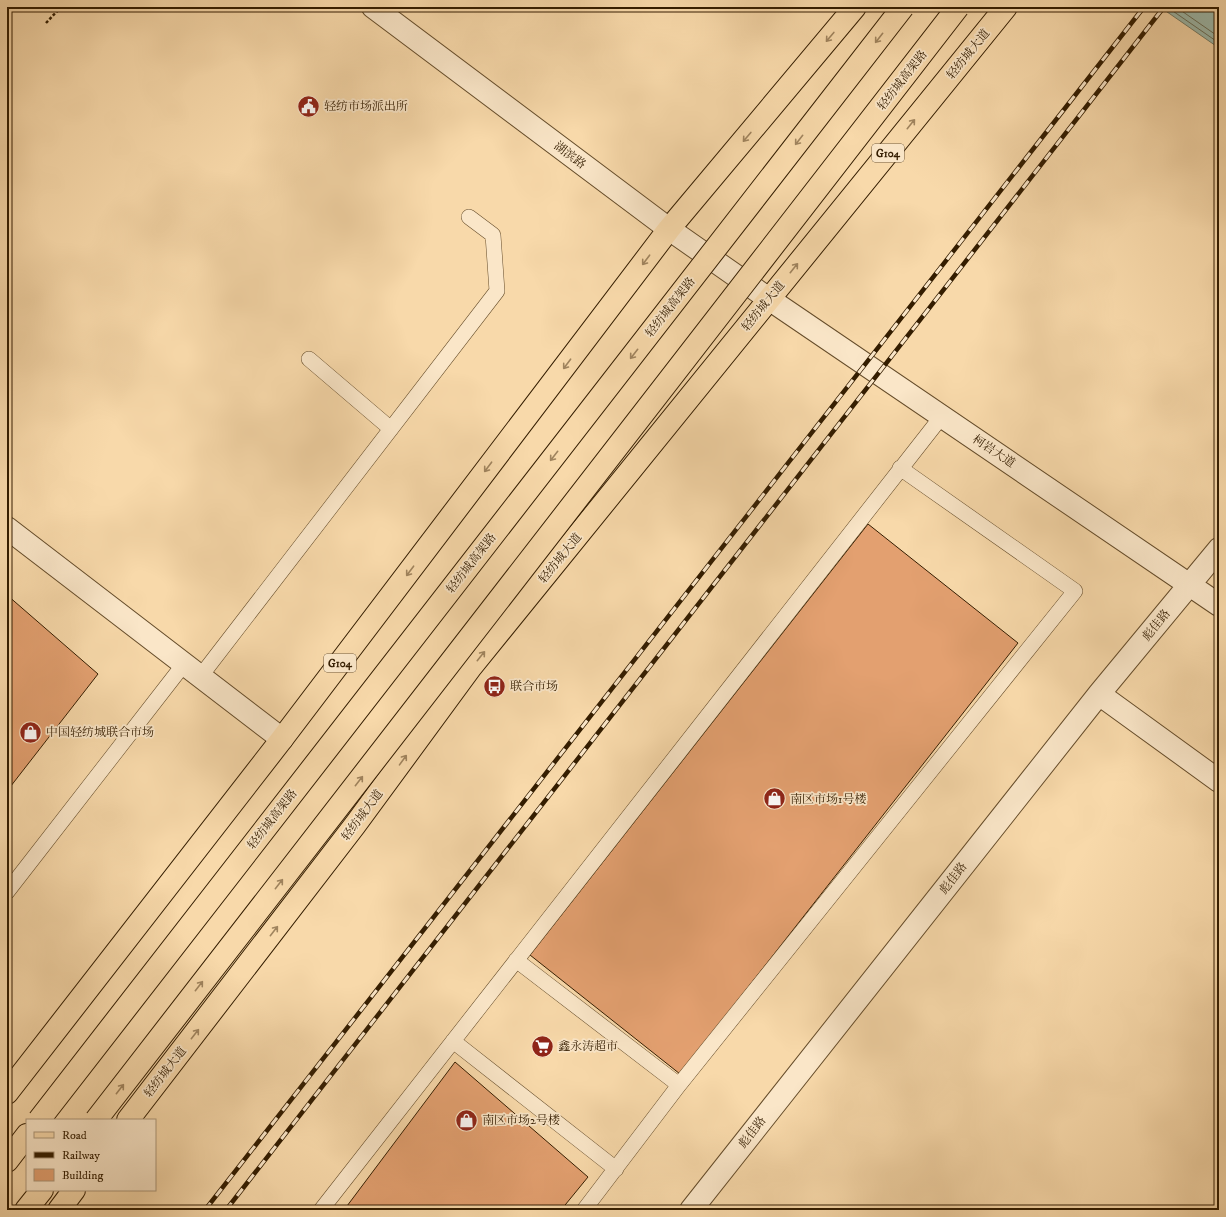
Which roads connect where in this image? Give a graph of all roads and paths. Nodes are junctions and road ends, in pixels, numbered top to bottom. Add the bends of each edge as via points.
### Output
1 (61, 7) edge
2 (373, 7) edge
3 (855, 7) edge
4 (903, 7) edge
5 (958, 7) edge
6 (1006, 7) edge
7 (46, 23) dead end
8 (469, 217) dead end
9 (669, 229) junction
10 (769, 299) junction
11 (309, 359) dead end
12 (942, 416) junction
13 (391, 429) junction
14 (900, 468) junction
15 (7, 528) edge
16 (1219, 549) edge
17 (1190, 584) junction
18 (1219, 605) edge
19 (192, 670) junction
20 (1099, 694) junction
21 (282, 739) junction
22 (1219, 781) edge
23 (7, 892) edge
24 (516, 960) junction
25 (453, 1041) junction
26 (679, 1085) junction
27 (7, 1093) edge
28 (40, 1119) edge
29 (97, 1119) edge
30 (129, 1119) edge
31 (26, 1136) edge
32 (7, 1161) edge
33 (616, 1169) junction
34 (41, 1191) edge
35 (73, 1191) edge
36 (26, 1210) edge
37 (59, 1210) edge
38 (321, 1210) edge
39 (584, 1210) edge
40 (691, 1210) edge

1 - 7 path
2 - 9 street, 湖滨路
3 -> 9 main road, G104
4 -> 28 main road, 轻纺城高架路, bridge
29 -> 5 main road, 轻纺城高架路, bridge
10 -> 6 main road, 轻纺城大道 / G104
8 - 13 lane via 493,235 497,291
9 - 10 street, 湖滨路
9 -> 21 main road, G104
10 - 12 street, 柯岩大道
30 -> 10 main road, 轻纺城大道 / G104 via 355,825 471,667
11 - 13 lane
12 - 14 lane
12 - 17 street, 柯岩大道
13 - 19 lane
14 - 24 lane
14 - 26 lane via 1075,591
15 - 19 street
16 - 17 street, 彪佳路
17 - 18 street, 柯岩大道
17 - 20 street, 彪佳路
19 - 21 street
19 - 23 lane
20 - 22 street
20 - 40 street, 彪佳路
21 - 27 main road, G104
24 - 25 lane
24 - 26 lane
25 - 33 lane
25 - 38 lane
26 - 33 lane
31 - 32 main road
33 - 39 lane
34 - 36 main road
35 - 37 main road

